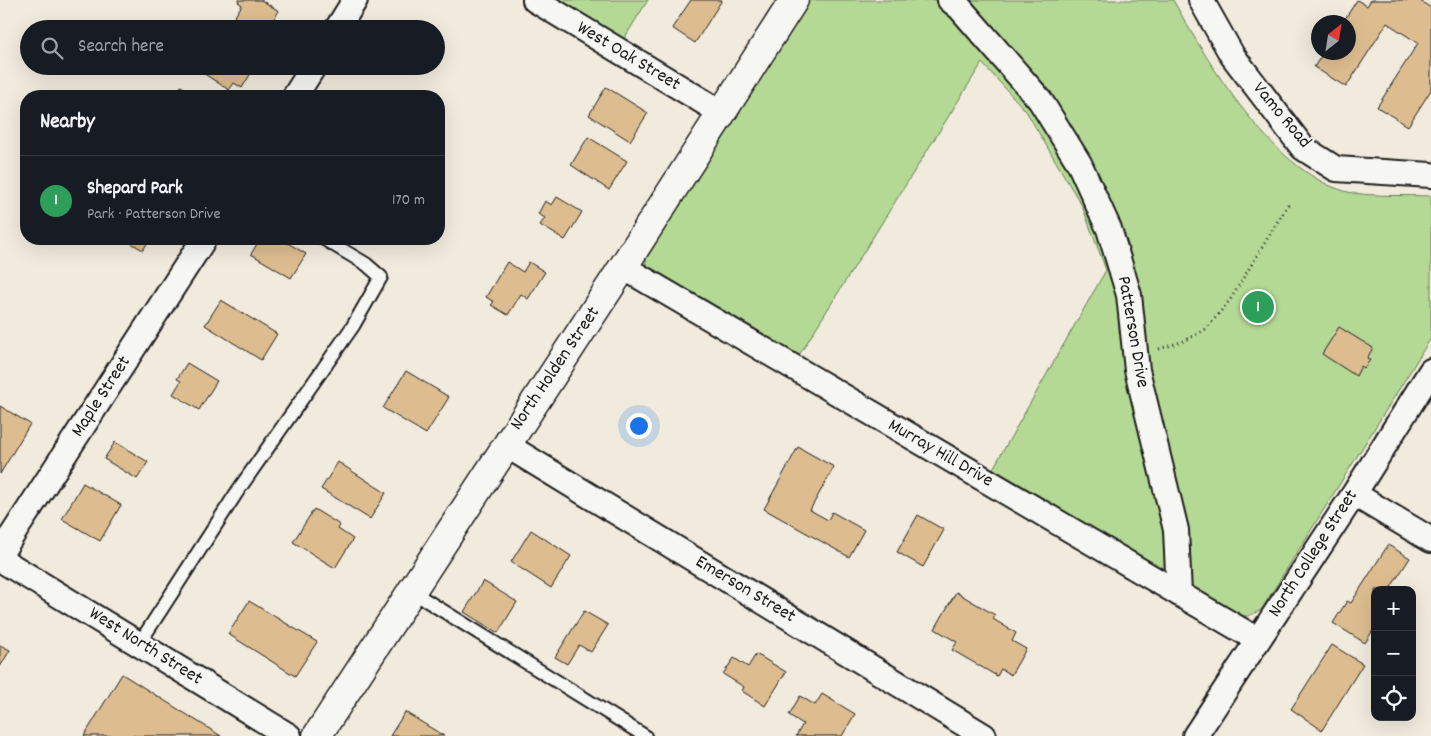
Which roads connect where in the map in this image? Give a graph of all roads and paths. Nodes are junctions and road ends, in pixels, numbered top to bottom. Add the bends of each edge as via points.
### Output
1 (355, 0) edge
2 (534, 0) edge
3 (794, 0) edge
4 (950, 0) edge
5 (1200, 0) edge
6 (343, 20) edge
7 (308, 75) edge
8 (299, 90) edge
9 (722, 113) junction
10 (1431, 175) edge
11 (1289, 203) dead end
12 (200, 245) edge
13 (334, 245) edge
14 (623, 267) junction
15 (1156, 350) dead end
16 (1431, 372) edge
17 (506, 445) junction
18 (1354, 494) junction
19 (1431, 540) edge
20 (0, 554) edge
21 (0, 559) edge
22 (411, 590) junction
23 (1179, 594) junction
24 (1258, 640) junction
25 (139, 644) junction
26 (289, 736) edge
27 (317, 736) edge
28 (645, 736) edge
29 (984, 736) edge
30 (1195, 736) edge

1 - 6 street
2 - 9 street, West Oak Street
3 - 9 main road, North Holden Street
4 - 23 street, Patterson Drive via 1040,100 1079,163 1109,229 1129,295 1137,370 1176,530
5 - 10 street, Vamo Road via 1232,55 1303,148 1336,169
7 - 8 street
9 - 14 main road, North Holden Street
11 - 15 path via 1230,300 1206,329 1184,341
12 - 20 street, Maple Street
13 - 25 lane via 382,277 353,326 239,490
14 - 17 main road, North Holden Street
14 - 23 street, Murray Hill Drive
16 - 18 street, North College Street
17 - 22 main road, North Holden Street
17 - 29 street, Emerson Street
18 - 19 street
18 - 24 street, North College Street
21 - 25 street, West North Street
22 - 27 main road, North Holden Street
22 - 28 lane
23 - 24 street, Murray Hill Drive
24 - 30 street, North College Street
25 - 26 street, West North Street

